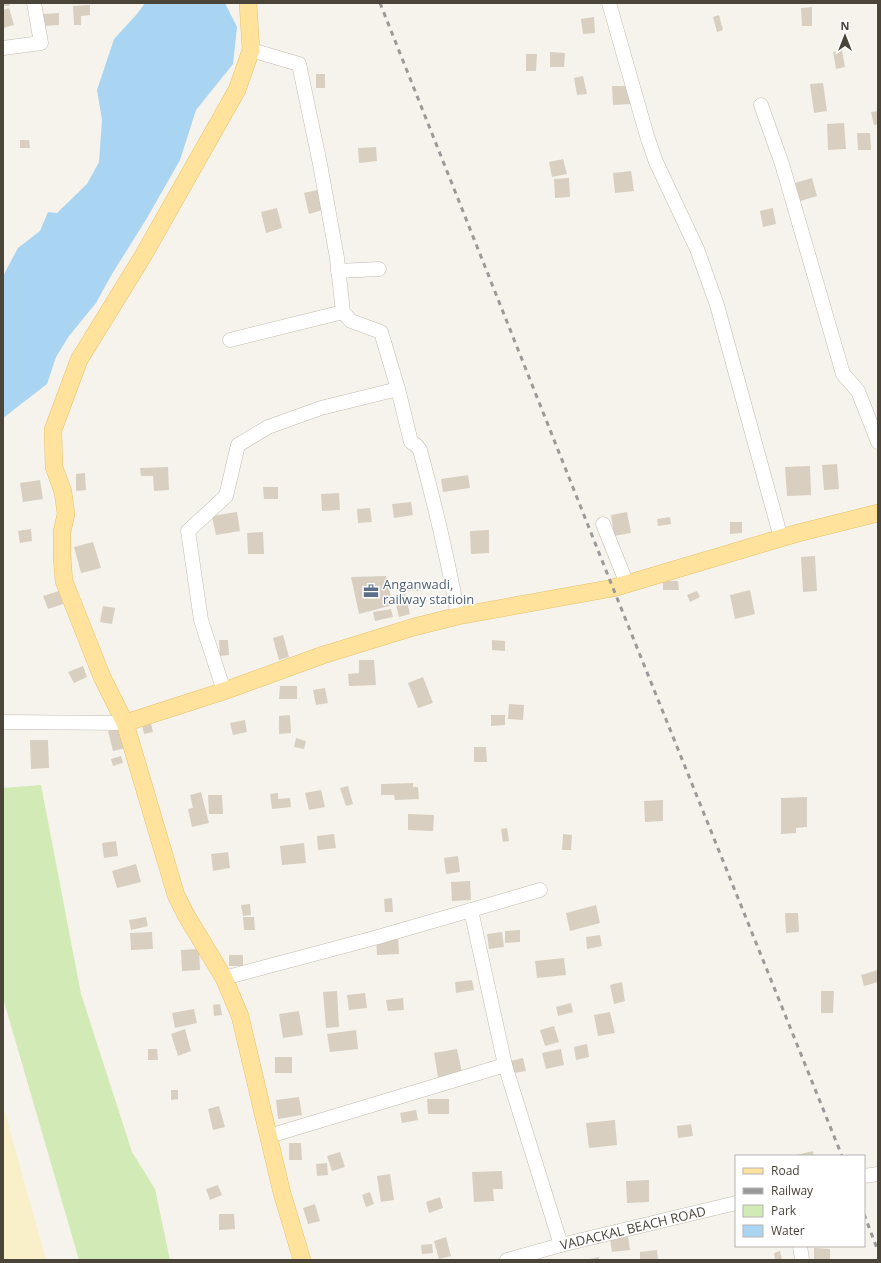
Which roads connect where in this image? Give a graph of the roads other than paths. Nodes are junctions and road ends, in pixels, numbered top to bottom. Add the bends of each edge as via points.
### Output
1 (34, 3) edge
2 (248, 3) edge
3 (609, 3) edge
4 (3, 48) edge
5 (251, 50) junction
6 (761, 105) dead end
7 (379, 269) dead end
8 (338, 271) junction
9 (343, 312) junction
10 (230, 340) dead end
11 (398, 389) junction
12 (878, 442) edge
13 (878, 513) edge
14 (603, 524) dead end
15 (781, 538) junction
16 (627, 584) junction
17 (458, 616) junction
18 (224, 691) junction
19 (3, 722) edge
20 (125, 723) junction
21 (540, 890) dead end
22 (471, 910) junction
23 (224, 978) junction
24 (505, 1065) junction
25 (269, 1136) junction
26 (878, 1174) edge
27 (865, 1176) edge
28 (735, 1203) edge
29 (562, 1245) junction
30 (800, 1247) edge
31 (302, 1260) edge
32 (507, 1260) edge
33 (802, 1260) edge

1 - 4 street via 41,43
2 - 5 main road
3 - 15 street via 656,162 697,249 717,305
5 - 8 street via 299,64 320,164
5 - 20 main road via 237,90 200,158 79,360 53,430 54,467 63,492 66,514 62,532 64,581 102,677
6 - 12 street via 782,164 843,374 858,391
7 - 8 street
8 - 9 street
9 - 10 street
9 - 11 street via 351,321 381,332
11 - 17 street via 411,442 420,450 433,498
11 - 18 street via 321,408 268,427 238,445 226,496 188,531 202,620
13 - 15 main road
14 - 16 street
15 - 16 main road
16 - 17 main road
17 - 18 main road via 323,655
18 - 20 main road
19 - 20 street
20 - 23 main road via 176,895
21 - 22 street
22 - 23 street
22 - 24 street
23 - 25 main road via 240,1016
24 - 25 street
24 - 29 street
25 - 31 main road via 282,1193
26 - 27 street
28 - 29 street, VADACKAL BEACH ROAD
29 - 32 street, VADACKAL BEACH ROAD
30 - 33 street

